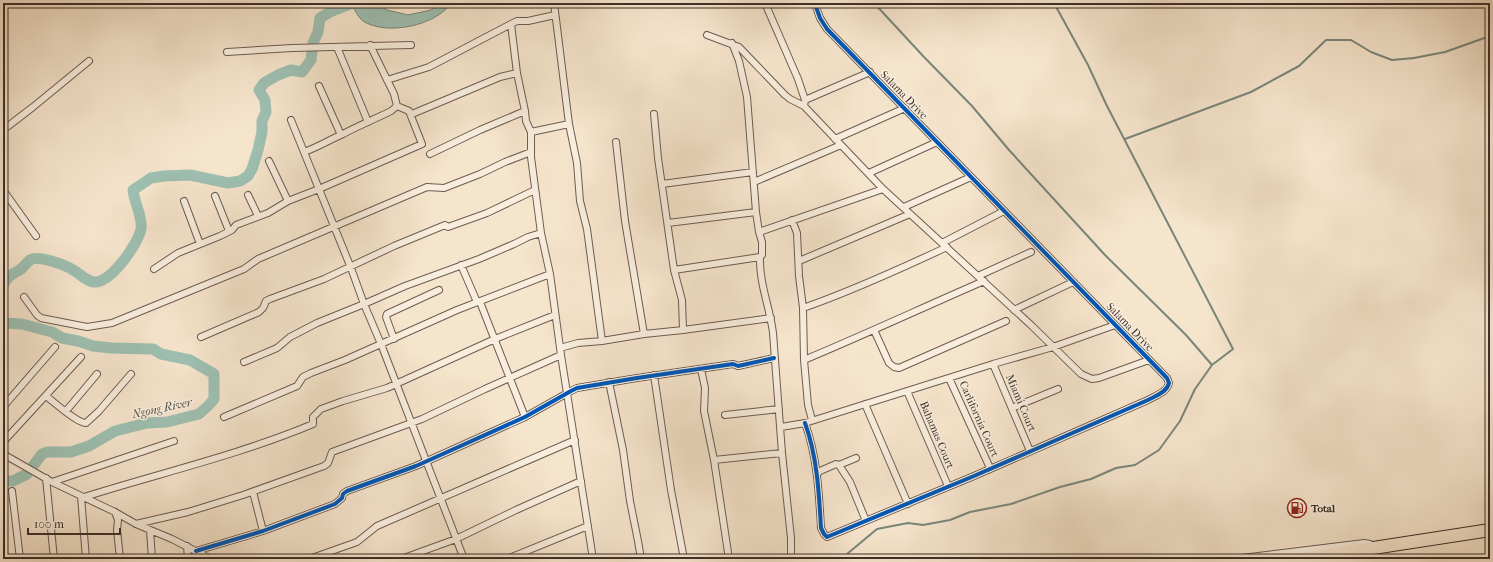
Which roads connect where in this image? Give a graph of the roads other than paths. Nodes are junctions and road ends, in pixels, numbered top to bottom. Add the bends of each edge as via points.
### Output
1 (554, 3) edge
2 (765, 3) edge
3 (816, 7) dead end
4 (555, 15) junction
5 (511, 24) junction
6 (707, 34) dead end
7 (732, 43) junction
8 (370, 45) junction
9 (411, 45) dead end
10 (337, 47) junction
11 (227, 52) dead end
12 (89, 61) dead end
13 (870, 72) junction
14 (517, 73) junction
15 (387, 80) junction
16 (319, 86) dead end
17 (804, 103) junction
18 (397, 106) junction
19 (905, 108) junction
20 (525, 111) junction
21 (409, 112) junction
22 (654, 114) dead end
23 (291, 120) dead end
24 (368, 122) junction
25 (569, 124) junction
26 (3, 130) edge
27 (530, 132) junction
28 (341, 135) junction
29 (835, 139) junction
30 (616, 142) dead end
31 (938, 142) junction
32 (841, 145) junction
33 (304, 152) junction
34 (530, 152) junction
35 (430, 154) dead end
36 (269, 161) dead end
37 (753, 172) junction
38 (869, 173) junction
39 (971, 177) junction
40 (754, 182) junction
41 (662, 184) junction
42 (319, 189) junction
43 (883, 189) junction
44 (3, 190) edge
45 (535, 190) junction
46 (248, 195) dead end
47 (215, 196) dead end
48 (184, 201) dead end
49 (288, 201) junction
50 (904, 207) junction
51 (1004, 211) junction
52 (756, 212) junction
53 (910, 214) junction
54 (258, 216) junction
55 (792, 220) junction
56 (668, 223) junction
57 (334, 228) junction
58 (230, 231) junction
59 (759, 232) junction
60 (541, 233) junction
61 (36, 236) dead end
62 (200, 244) junction
63 (945, 245) junction
64 (1031, 252) dead end
65 (760, 257) junction
66 (799, 261) junction
67 (461, 265) junction
68 (351, 268) junction
69 (154, 269) dead end
70 (674, 270) junction
71 (550, 274) junction
72 (978, 276) junction
73 (984, 281) junction
74 (1073, 282) junction
75 (439, 290) dead end
76 (24, 297) dead end
77 (478, 302) junction
78 (364, 304) junction
79 (803, 308) junction
80 (1014, 310) junction
81 (555, 315) junction
82 (771, 318) junction
83 (1006, 321) dead end
84 (1115, 325) junction
85 (683, 330) junction
86 (874, 330) junction
87 (644, 334) junction
88 (201, 337) dead end
89 (394, 339) junction
90 (494, 339) junction
91 (602, 340) junction
92 (381, 344) junction
93 (55, 347) dead end
94 (1053, 347) junction
95 (560, 352) junction
96 (81, 357) dead end
97 (774, 358) junction
98 (804, 360) junction
99 (1149, 360) junction
100 (244, 362) dead end
101 (993, 364) junction
102 (701, 369) junction
103 (97, 374) dead end
104 (131, 374) dead end
105 (654, 375) junction
106 (509, 378) junction
107 (949, 378) junction
108 (609, 382) junction
109 (396, 384) junction
110 (1058, 388) dead end
111 (907, 391) junction
112 (567, 394) junction
113 (46, 396) junction
114 (865, 404) junction
115 (3, 407) edge
116 (1012, 408) junction
117 (779, 409) junction
118 (66, 410) junction
119 (725, 415) dead end
120 (224, 417) dead end
121 (525, 417) junction
122 (812, 420) junction
123 (805, 422) junction
124 (411, 423) junction
125 (781, 427) junction
126 (575, 440) junction
127 (174, 441) dead end
128 (3, 442) edge
129 (1030, 450) junction
130 (782, 453) junction
131 (3, 454) edge
132 (856, 458) dead end
133 (714, 460) junction
134 (426, 462) junction
135 (839, 464) junction
136 (990, 468) junction
137 (817, 474) junction
138 (46, 478) junction
139 (582, 481) junction
140 (52, 482) junction
141 (948, 486) junction
142 (12, 491) dead end
143 (253, 492) junction
144 (83, 497) junction
145 (441, 500) junction
146 (908, 504) junction
147 (115, 512) junction
148 (866, 521) junction
149 (136, 524) junction
150 (588, 526) junction
151 (150, 530) junction
152 (1490, 530) edge
153 (263, 531) junction
154 (456, 539) junction
155 (187, 546) junction
156 (196, 551) junction
157 (1371, 552) edge
158 (20, 559) edge
159 (54, 559) edge
160 (86, 559) edge
161 (120, 559) edge
162 (152, 559) edge
163 (188, 559) edge
164 (211, 559) edge
165 (309, 559) edge
166 (400, 559) edge
167 (464, 559) edge
168 (507, 559) edge
169 (594, 559) edge
170 (641, 559) edge
171 (684, 559) edge
172 (729, 559) edge
173 (791, 559) edge
174 (1234, 559) edge
175 (1302, 559) edge

1 - 4 street
2 - 17 street via 798,79
3 - 13 street, Salama Drive via 824,25
4 - 5 street
4 - 25 street
5 - 14 street
5 - 15 street via 429,67
6 - 7 street
7 - 17 street via 790,99
7 - 37 street via 747,97
8 - 9 street
8 - 10 street
8 - 15 street
10 - 11 street
10 - 24 street
12 - 26 street
13 - 17 street
13 - 19 street, Salama Drive
14 - 20 street
14 - 21 street via 500,77 412,114
15 - 18 street
16 - 28 street
17 - 29 street
18 - 21 street
18 - 24 street
19 - 29 street
19 - 31 street, Salama Drive
20 - 27 street
20 - 35 street
21 - 42 street via 422,144
22 - 41 street
23 - 33 street
24 - 28 street
25 - 27 street
25 - 91 street via 577,163 580,201 590,246
27 - 34 street
28 - 33 street
29 - 32 street
30 - 87 street via 625,222
31 - 38 street
31 - 39 street, Salama Drive
32 - 38 street
32 - 40 street
33 - 42 street
34 - 45 street
34 - 57 street via 444,188 427,188
36 - 49 street
37 - 40 street
37 - 41 street
38 - 43 street
39 - 50 street
39 - 51 street, Salama Drive
40 - 52 street
41 - 56 street
42 - 49 street
42 - 57 street
43 - 50 street
43 - 55 street
44 - 61 street
45 - 60 street
45 - 68 street via 487,213 448,227 445,225 401,243
46 - 54 street
47 - 58 street
48 - 62 street
49 - 54 street
50 - 53 street
51 - 63 street
51 - 74 street, Salama Drive
52 - 56 street
52 - 59 street
53 - 63 street
53 - 66 street
54 - 58 street via 236,225
55 - 59 street
55 - 66 street via 797,233
56 - 70 street
57 - 68 street
57 - 76 street via 258,259 244,269 112,323 87,327 41,318
58 - 62 street
59 - 65 street via 762,242
60 - 67 street
60 - 71 street
62 - 69 street via 178,253
63 - 72 street
63 - 79 street via 906,266
64 - 72 street
65 - 70 street
65 - 82 street via 763,288
66 - 79 street
67 - 77 street
67 - 78 street
68 - 78 street
68 - 88 street via 266,301 259,312
70 - 85 street via 682,300
71 - 77 street
71 - 81 street
72 - 73 street
73 - 80 street
73 - 86 street
74 - 80 street
74 - 84 street, Salama Drive
75 - 89 street via 387,314
77 - 89 street
77 - 90 street
78 - 92 street
78 - 100 street via 317,322 290,337 277,348
79 - 98 street
80 - 94 street
81 - 90 street
81 - 95 street
82 - 85 street
82 - 97 street
83 - 86 street via 899,368 890,363
84 - 94 street
84 - 99 street, Salama Drive
85 - 87 street
86 - 98 street
87 - 91 street
89 - 92 street
90 - 106 street
90 - 109 street
91 - 95 street via 578,343
92 - 109 street
92 - 120 street via 310,373 302,378 298,386
93 - 115 street
94 - 99 street via 1081,374 1092,379
94 - 101 street
95 - 106 street
95 - 112 street
96 - 113 street
97 - 102 street via 738,366 733,364
97 - 117 street
98 - 122 street
99 - 129 street, Salama Drive via 1169,383 1161,393
101 - 107 street
101 - 116 street, Miami Court
102 - 105 street
102 - 133 street via 705,388 704,411
103 - 118 street
104 - 118 street via 88,422 84,424
105 - 108 street
105 - 171 street
106 - 121 street
106 - 124 street
107 - 111 street
107 - 136 street, Carlifornia Court
108 - 112 street via 577,388
108 - 170 street
109 - 124 street
109 - 144 street via 321,409 313,417 313,424 277,439
110 - 116 street
111 - 114 street
111 - 141 street, Bahamas Court
112 - 121 street
112 - 126 street
113 - 118 street
113 - 128 street
114 - 122 street
114 - 146 street
116 - 129 street, Miami Court
117 - 119 street
117 - 125 street
121 - 134 street
122 - 123 street
123 - 125 street
123 - 137 street
124 - 134 street
124 - 143 street via 332,452 324,466
125 - 130 street
126 - 139 street
126 - 145 street
127 - 140 street
129 - 136 street, Salama Drive
130 - 133 street
130 - 173 street
131 - 138 street
132 - 135 street
133 - 172 street
134 - 145 street
134 - 153 street via 347,491 335,504
135 - 137 street
135 - 148 street via 850,482
136 - 141 street, Salama Drive
137 - 148 street, Salama Drive via 821,528 827,538
138 - 140 street
138 - 159 street
139 - 150 street
139 - 154 street
140 - 144 street
141 - 146 street, Salama Drive
142 - 158 street
143 - 149 street via 188,512
143 - 153 street
144 - 147 street
144 - 160 street
145 - 154 street
145 - 165 street via 377,526 357,542
146 - 148 street, Salama Drive
147 - 149 street
147 - 161 street via 118,520
149 - 151 street
150 - 168 street
150 - 169 street
151 - 155 street
151 - 162 street
152 - 157 highway
153 - 156 street
154 - 166 street
154 - 167 street
155 - 156 street
155 - 163 street
156 - 164 street
157 - 174 street via 1370,544 1364,543
157 - 175 highway

